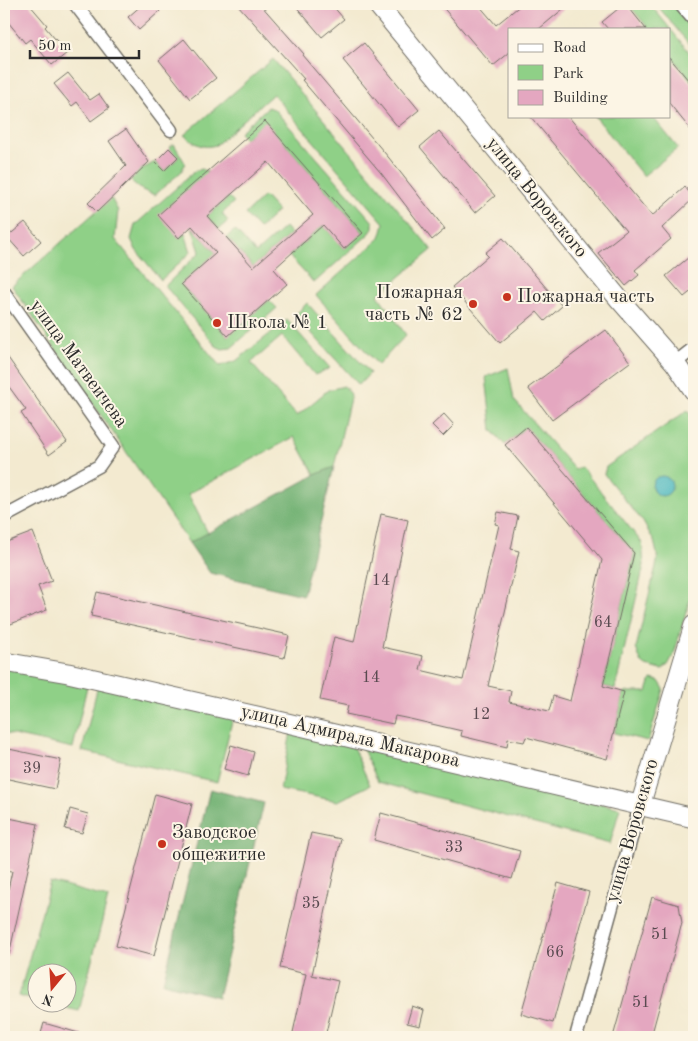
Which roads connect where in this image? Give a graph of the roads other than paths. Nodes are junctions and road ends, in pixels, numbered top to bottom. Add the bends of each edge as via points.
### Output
1 (75, 4) edge
2 (376, 4) edge
3 (680, 4) edge
4 (694, 20) edge
5 (171, 130) dead end
6 (4, 292) edge
7 (694, 348) edge
8 (675, 363) junction
9 (694, 391) edge
10 (4, 517) edge
11 (694, 625) edge
12 (4, 662) edge
13 (640, 806) junction
14 (694, 818) edge
15 (576, 1037) edge

1 - 5 street
2 - 8 street, улица Воровского via 619,300
3 - 4 street
6 - 10 street, улица Матвеичева via 113,446 99,466
7 - 8 street
8 - 9 street, улица Воровского
11 - 13 street, улица Воровского
12 - 13 street, улица Адмирала Макарова via 68,673
13 - 14 street, улица Адмирала Макарова
13 - 15 street, улица Воровского

